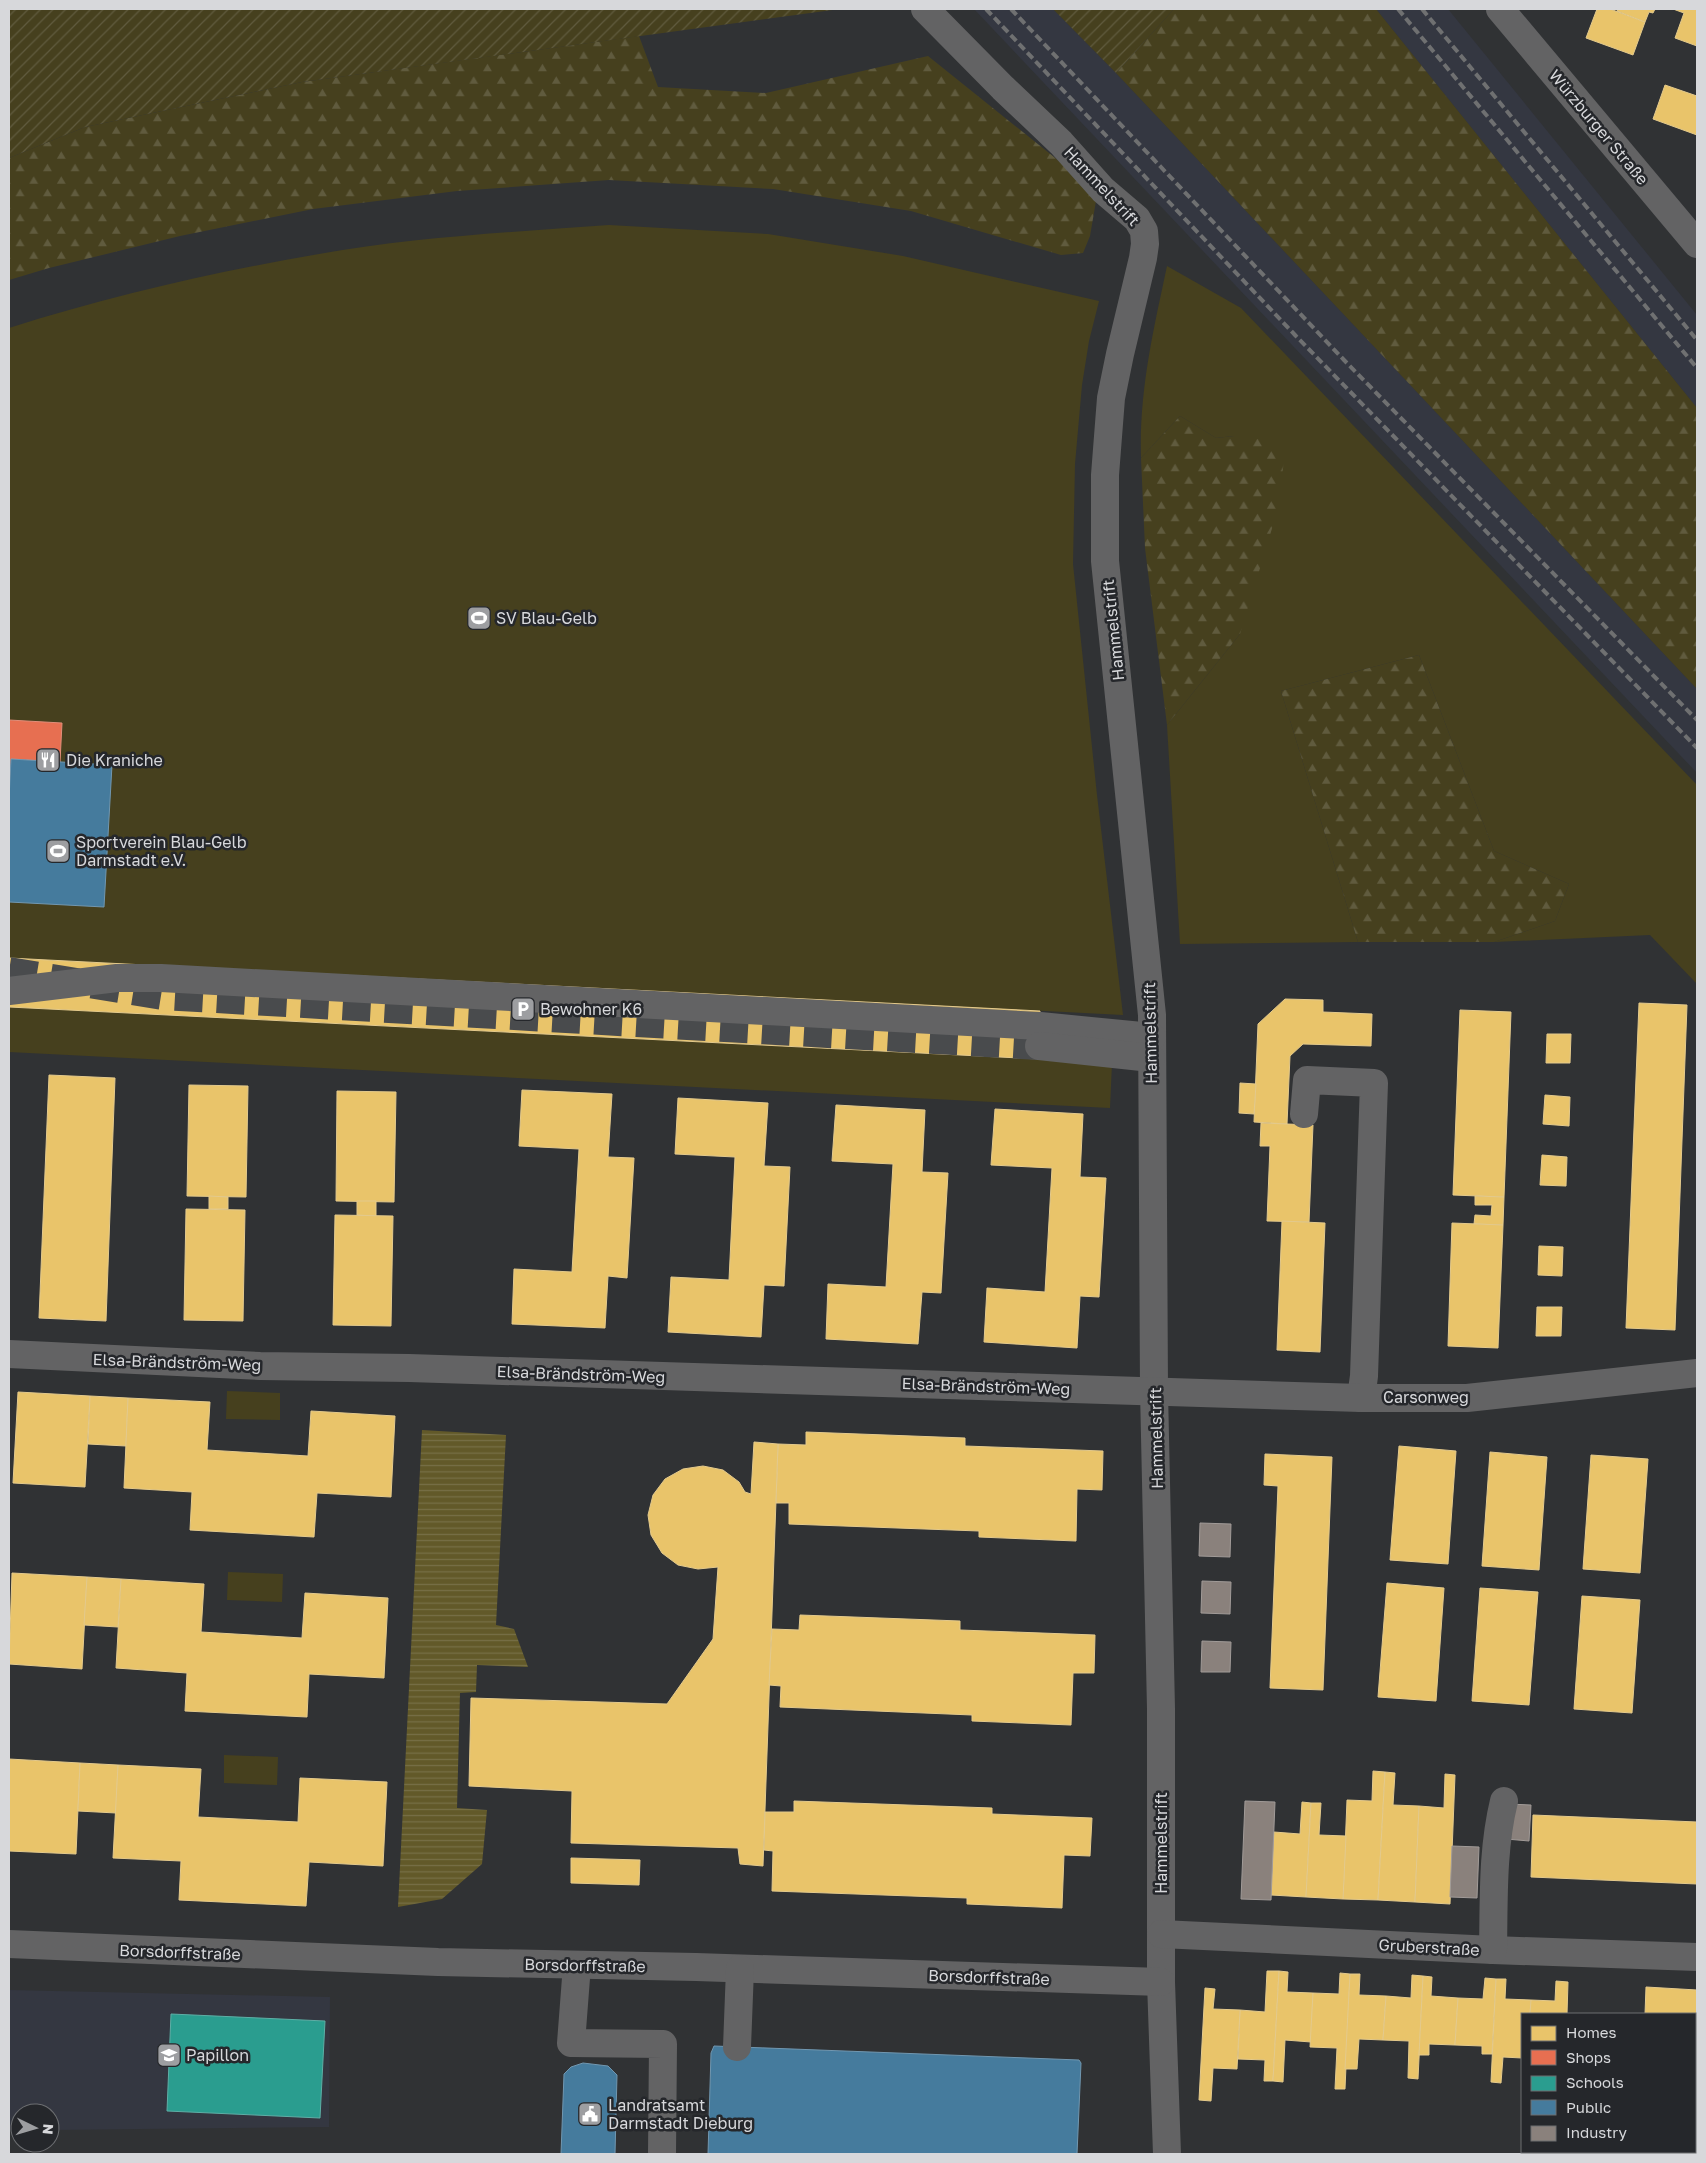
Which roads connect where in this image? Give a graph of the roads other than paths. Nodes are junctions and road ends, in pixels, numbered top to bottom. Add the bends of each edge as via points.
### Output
1 (925, 9) edge
2 (1500, 9) edge
3 (1697, 244) edge
4 (9, 991) edge
5 (1040, 1046) tunnel mouth
6 (1151, 1048) junction
7 (1304, 1114) dead end
8 (9, 1354) edge
9 (1697, 1374) edge
10 (1154, 1391) junction
11 (1361, 1398) junction
12 (1504, 1802) dead end
13 (1161, 1934) junction
14 (9, 1944) edge
15 (1493, 1950) junction
16 (1697, 1957) edge
17 (577, 1965) junction
18 (740, 1968) junction
19 (1160, 1982) junction
20 (737, 2047) dead end
21 (662, 2154) edge
22 (1167, 2154) edge

1 - 6 street, Hammelstrift via 1061,143 1103,190 1137,218 1144,231 1143,258 1111,398 1105,475 1105,561 1150,996
2 - 3 street, Würzburger Straße
4 - 6 street via 117,978 161,978 1040,1026
5 - 6 street
6 - 10 street, Hammelstrift
7 - 11 street via 1307,1080 1374,1082
8 - 10 street, Elsa-Brändström-Weg via 260,1366
9 - 11 street, Carsonweg via 1467,1398
10 - 11 street, Carsonweg
10 - 13 street, Hammelstrift via 1161,1708
12 - 15 street via 1496,1852
13 - 15 street, Gruberstraße
13 - 19 street, Hammelstrift
14 - 17 street, Borsdorffstraße
15 - 16 street, Gruberstraße
17 - 18 street, Borsdorffstraße
17 - 21 street via 571,2044 663,2044
18 - 19 street, Borsdorffstraße
18 - 20 street
19 - 22 street, Hammelstrift

